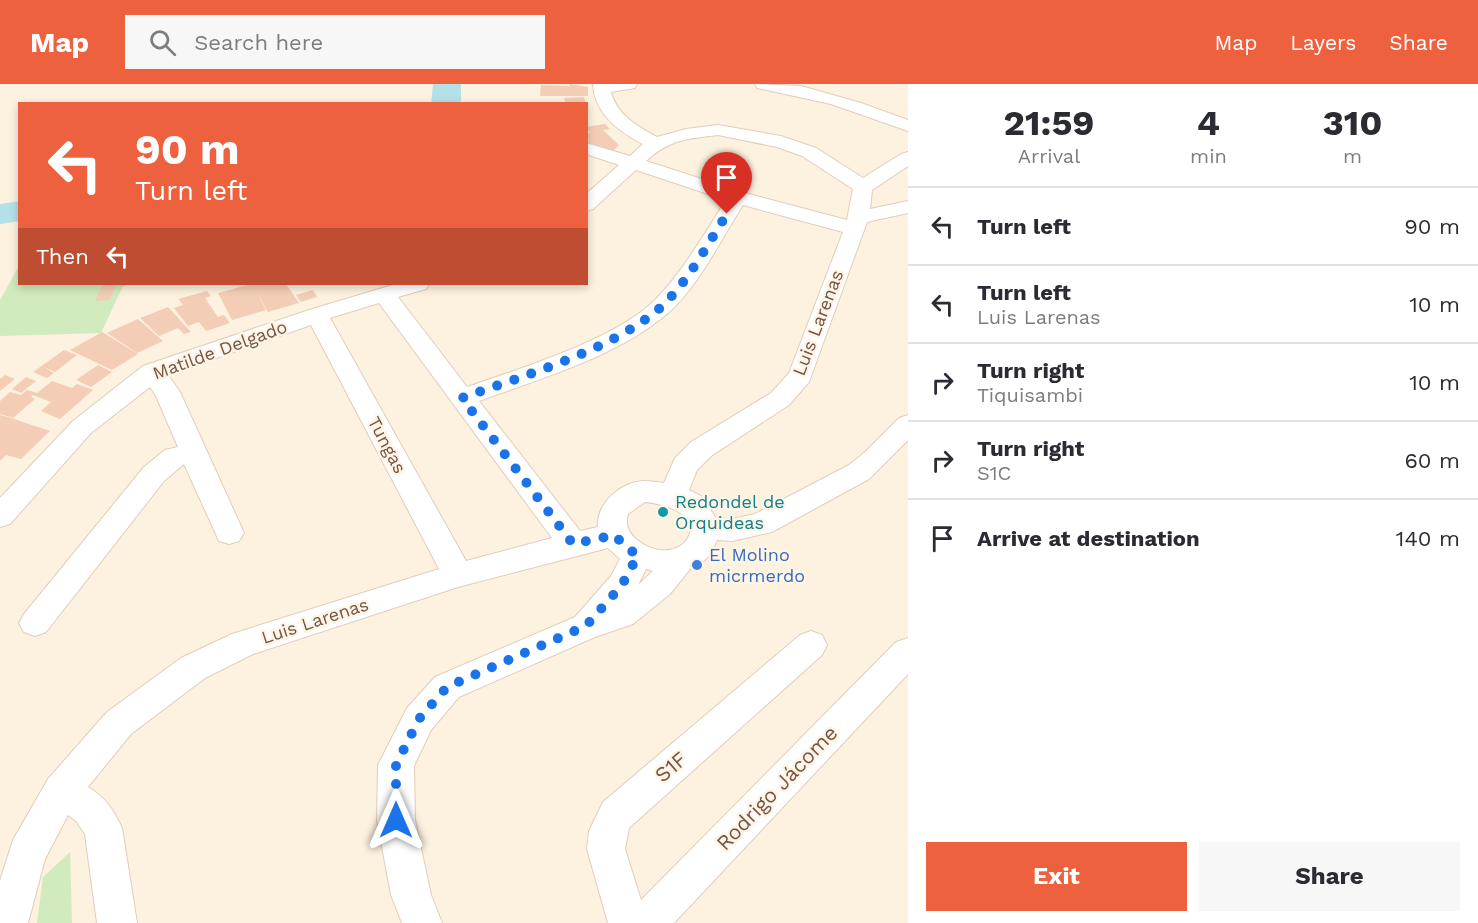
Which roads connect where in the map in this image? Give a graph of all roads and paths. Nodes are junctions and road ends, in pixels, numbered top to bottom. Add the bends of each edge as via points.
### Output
1 (629, 84) edge
2 (763, 84) edge
3 (601, 86) edge
4 (908, 126) edge
5 (655, 143) junction
6 (588, 149) edge
7 (908, 158) edge
8 (634, 162) junction
9 (863, 187) junction
10 (738, 197) junction
11 (588, 203) edge
12 (908, 207) edge
13 (855, 223) junction
14 (415, 285) edge
15 (384, 295) junction
16 (317, 315) junction
17 (152, 372) junction
18 (462, 398) junction
19 (908, 424) edge
20 (194, 452) junction
21 (673, 494) junction
22 (0, 516) edge
23 (706, 528) junction
24 (229, 533) dead end
25 (573, 544) junction
26 (627, 545) junction
27 (680, 560) junction
28 (458, 575) junction
29 (35, 623) dead end
30 (586, 626) junction
31 (811, 645) dead end
32 (908, 652) edge
33 (62, 791) junction
34 (13, 854) edge
35 (8, 923) edge
36 (117, 923) edge
37 (422, 923) edge
38 (628, 923) edge
39 (646, 923) edge

1 - 3 street
2 - 4 street via 828,97
3 - 5 street via 607,109 629,130
5 - 8 street
5 - 9 street via 718,130 748,134 809,152
6 - 8 street
7 - 9 street
8 - 10 street
8 - 11 street
9 - 13 street, Luis Larenas
10 - 13 street
10 - 18 street via 683,282 661,307 631,329 566,360
12 - 13 street
13 - 21 street, Luis Larenas via 800,376 780,399 701,449 685,465
14 - 15 street, Matilde Delgado
15 - 16 street, Matilde Delgado
15 - 18 street
16 - 17 street, Matilde Delgado
16 - 28 street, Tungas
17 - 20 street via 167,392
17 - 22 street, Matilde Delgado via 82,427
18 - 25 street
19 - 23 street via 859,472 762,524 732,530
20 - 24 street
20 - 29 street via 175,457 154,474
21 - 23 street via 701,514
21 - 26 street via 643,491 620,503 612,524
23 - 27 street via 704,542 695,553
25 - 26 street, Luis Larenas
25 - 28 street, Luis Larenas
26 - 27 street via 651,560
26 - 30 street via 622,585
27 - 30 street via 660,585 622,615
28 - 33 street, Luis Larenas via 243,644 193,668 119,723
30 - 37 street via 447,687 419,719 396,765 396,820 411,895
31 - 38 street, S1F via 616,815 608,831 606,849
32 - 39 street, Rodrigo Jácome
33 - 34 street
33 - 36 street via 89,808 103,828
34 - 35 street

